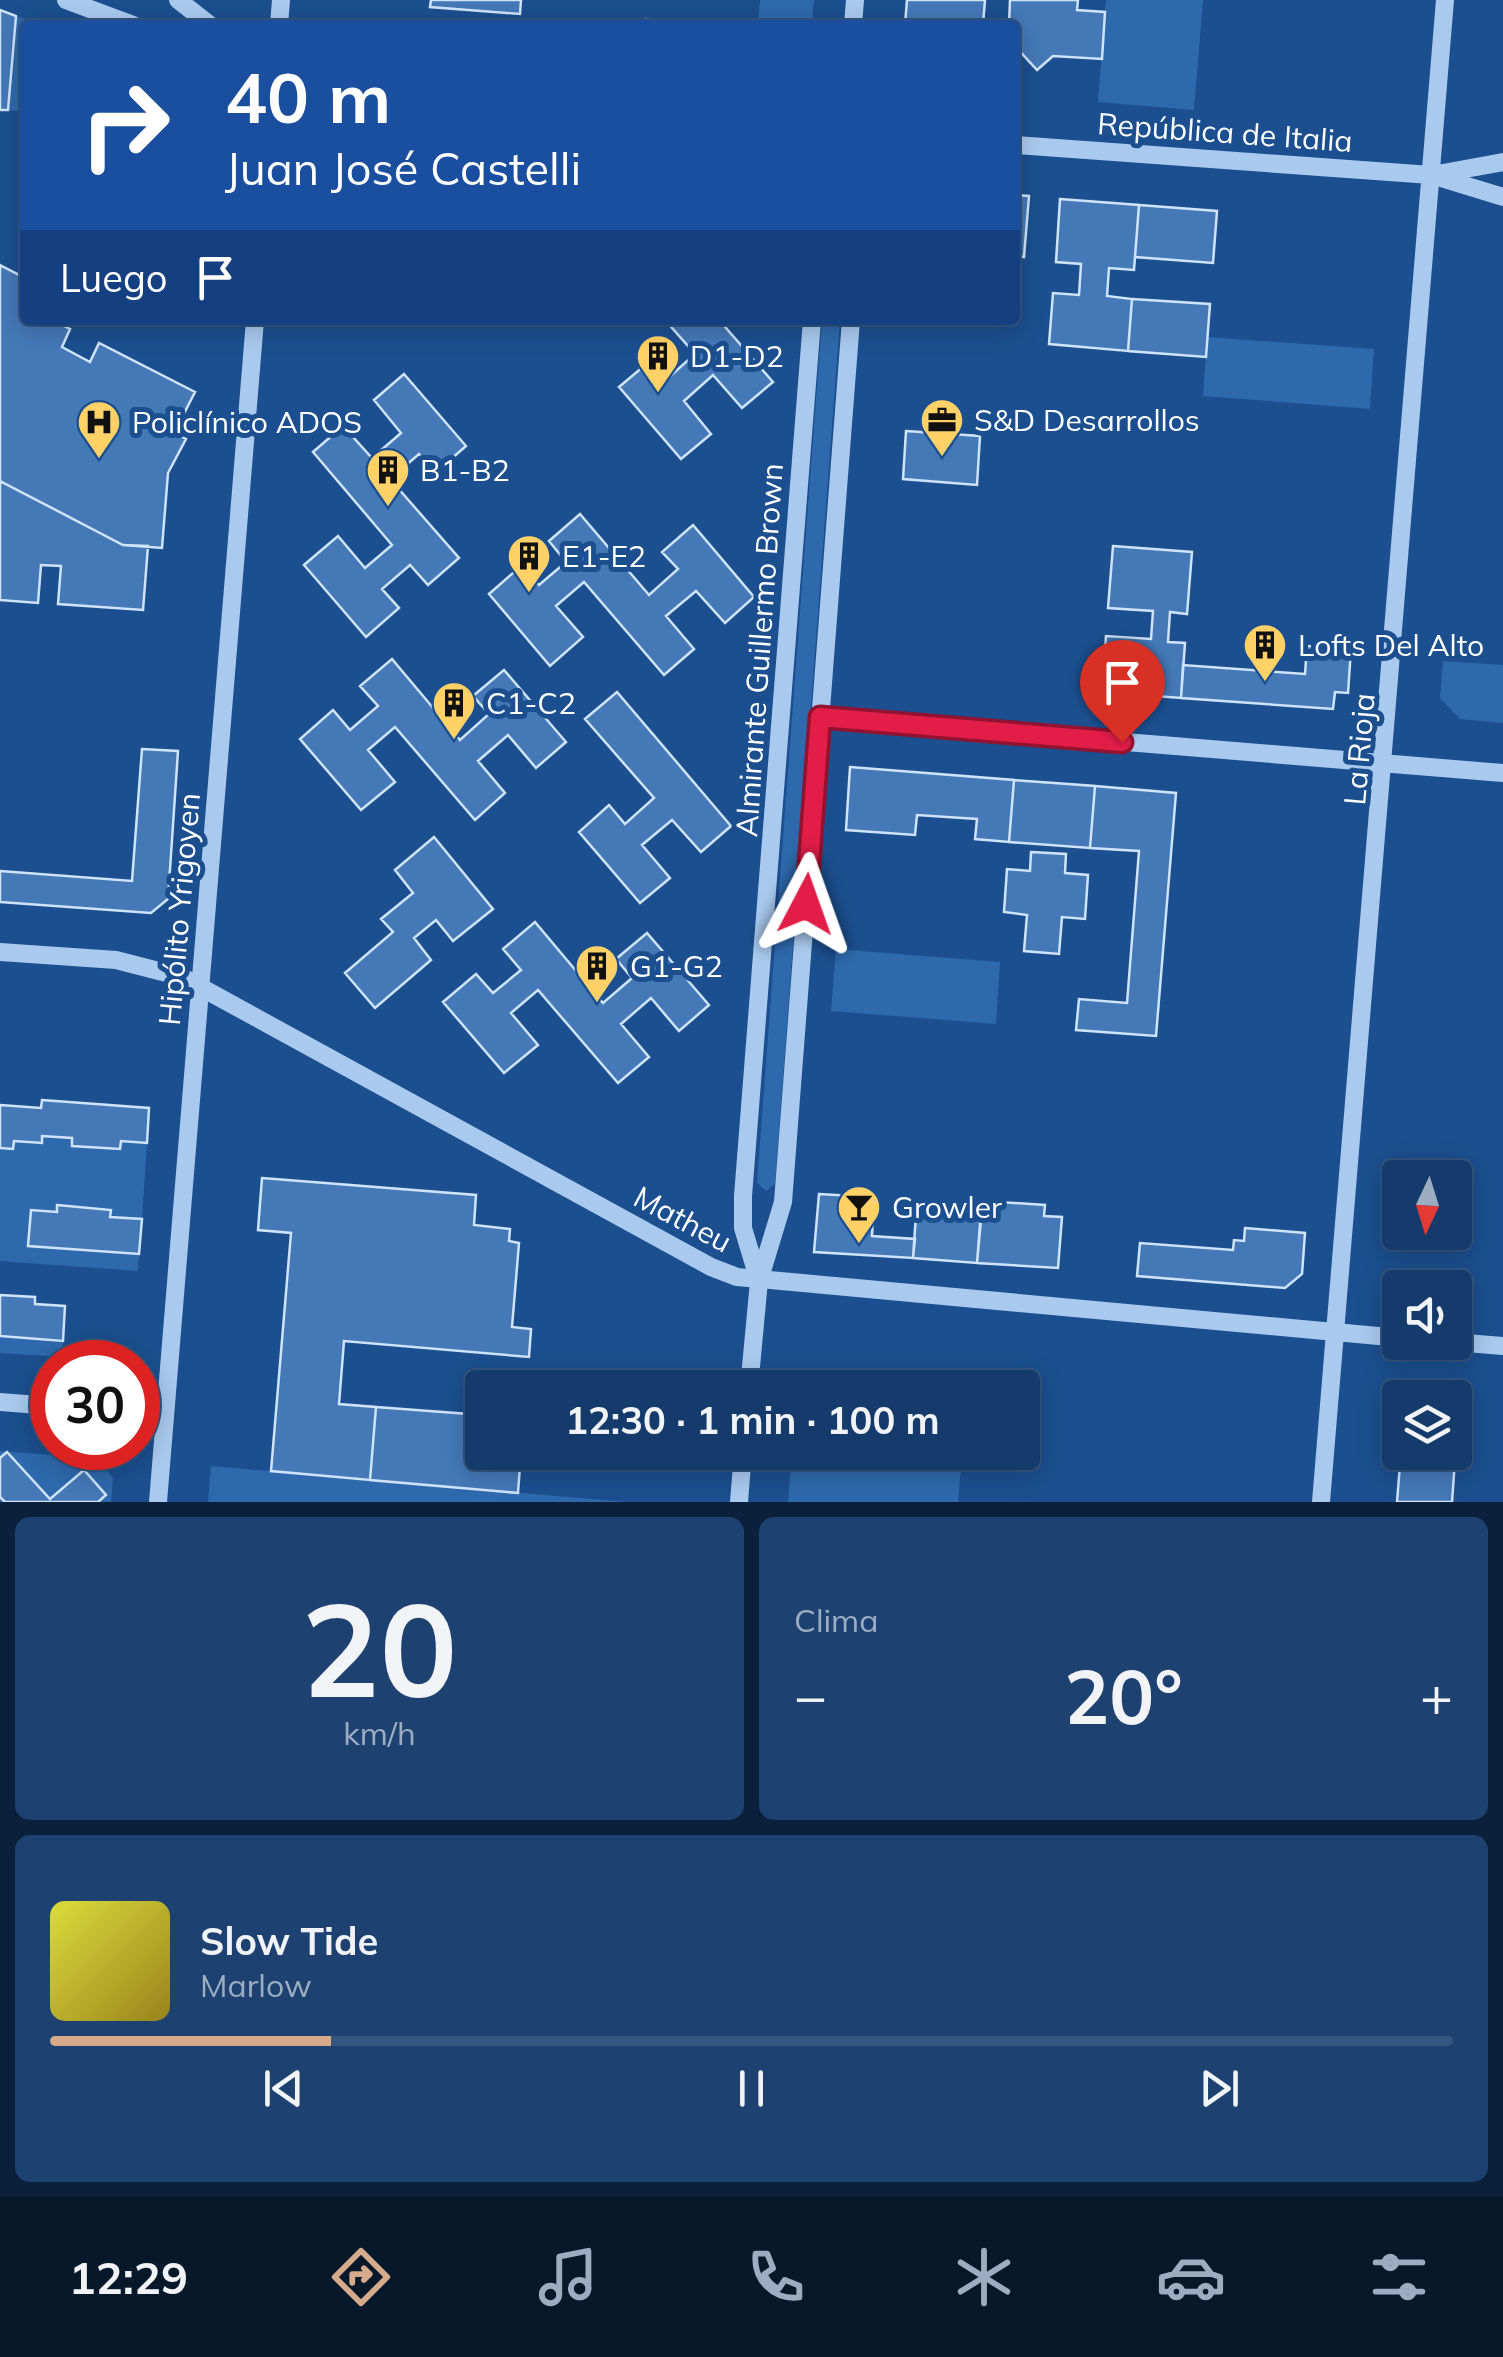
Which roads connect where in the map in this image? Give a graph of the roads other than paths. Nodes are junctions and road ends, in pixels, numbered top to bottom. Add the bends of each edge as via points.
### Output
1 (66, 0) edge
2 (178, 0) edge
3 (1445, 0) edge
4 (120, 20) edge
5 (204, 20) edge
6 (1020, 145) edge
7 (1503, 162) edge
8 (1432, 175) junction
9 (1503, 197) edge
10 (256, 325) edge
11 (812, 325) edge
12 (851, 325) edge
13 (820, 717) junction
14 (1385, 763) junction
15 (1503, 773) edge
16 (0, 952) edge
17 (200, 985) junction
18 (760, 1281) junction
19 (1336, 1333) junction
20 (1382, 1337) edge
21 (1472, 1343) edge
22 (1503, 1346) edge
23 (752, 1370) edge
24 (0, 1402) edge
25 (30, 1404) edge
26 (160, 1414) edge
27 (165, 1415) junction
28 (741, 1470) edge
29 (158, 1502) edge
30 (738, 1502) edge
31 (1322, 1502) edge

1 - 4 street
2 - 5 street
3 - 8 street, La Rioja
6 - 8 street, República de Italia
7 - 8 street, República de Italia
8 - 9 street, República de Italia
8 - 14 street, La Rioja
10 - 17 street, Hipólito Yrigoyen
11 - 18 street, Almirante Guillermo Brown via 744,1196 743,1228
12 - 13 street, Almirante Guillermo Brown
13 - 14 street
13 - 18 street, Almirante Guillermo Brown via 783,1202
14 - 15 street
14 - 19 street, La Rioja
16 - 17 street, Matheu via 142,963
17 - 18 street, Matheu via 712,1268
17 - 27 street, Hipólito Yrigoyen
18 - 19 street, Matheu
18 - 23 street, Almirante Guillermo Brown
19 - 20 street, Matheu
19 - 31 street, La Rioja
21 - 22 street
24 - 25 street
26 - 27 street
27 - 29 street, Hipólito Yrigoyen
28 - 30 street

